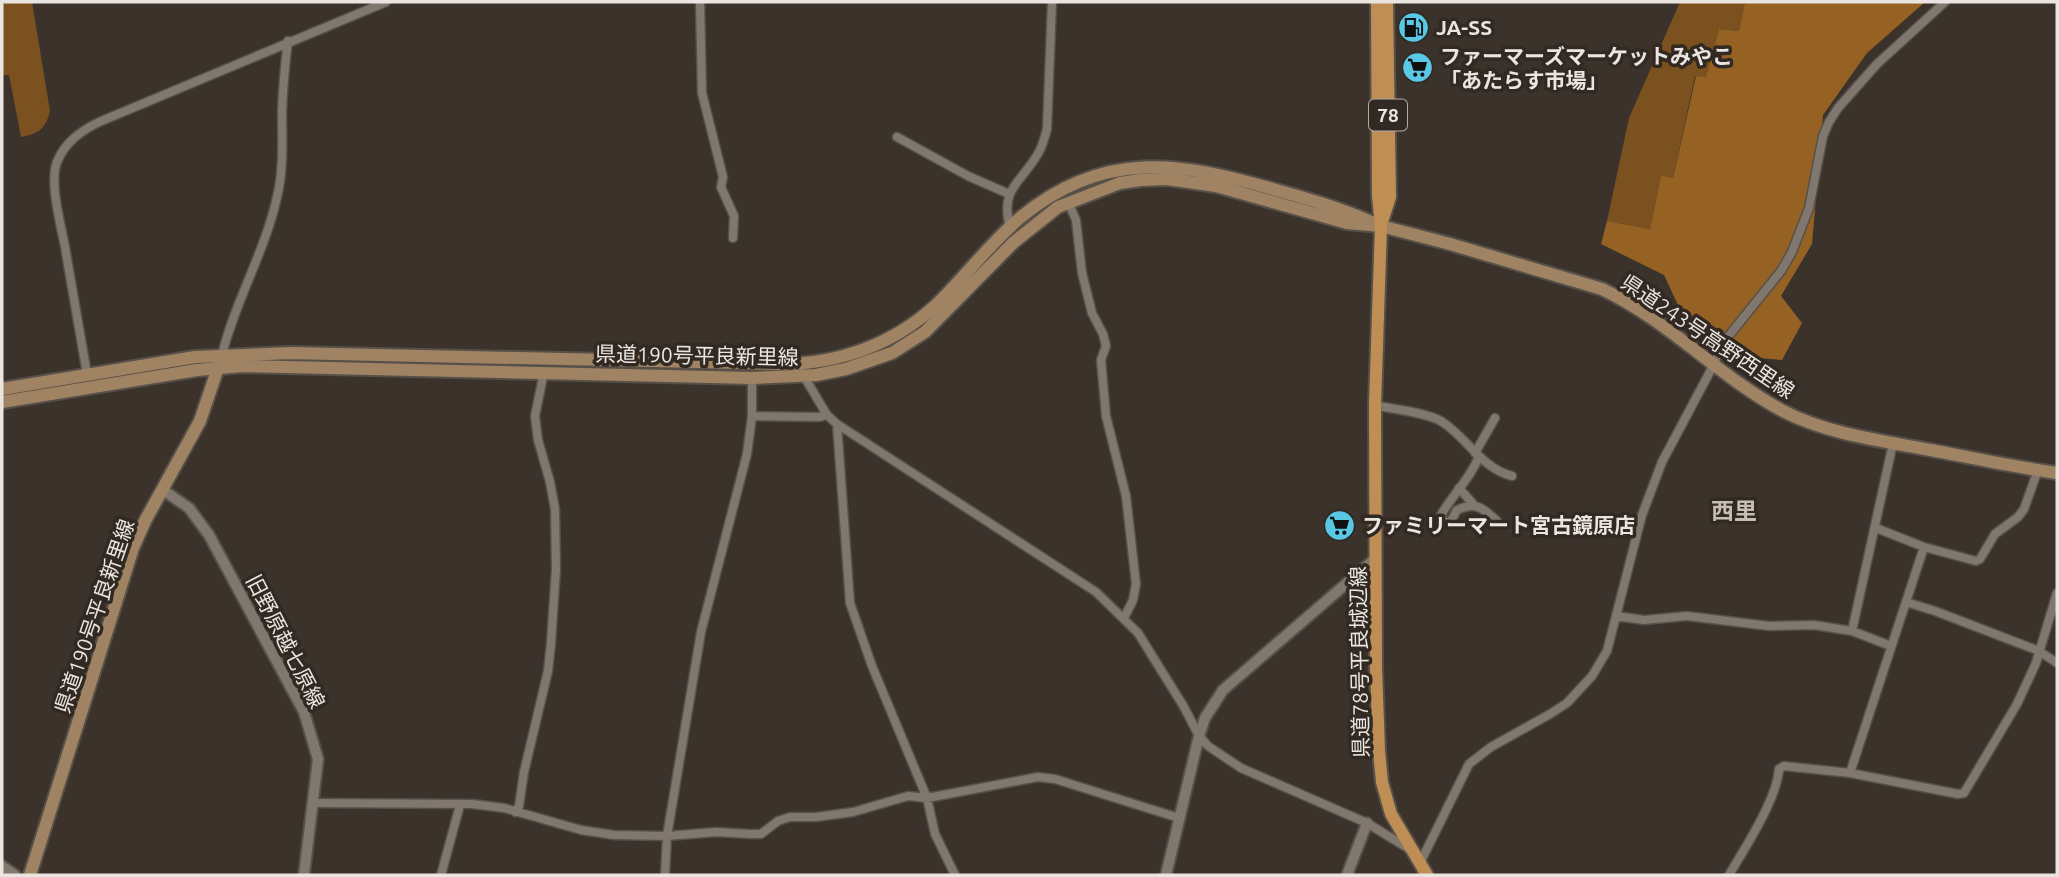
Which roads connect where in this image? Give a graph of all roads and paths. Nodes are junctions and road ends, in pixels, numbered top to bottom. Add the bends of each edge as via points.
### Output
1 (386, 2) edge
2 (700, 2) edge
3 (1052, 2) edge
4 (1377, 2) edge
5 (1387, 2) edge
6 (1945, 2) edge
7 (288, 41) junction
8 (897, 137) dead end
9 (1009, 194) junction
10 (1068, 202) junction
11 (1381, 226) junction
12 (1010, 228) junction
13 (733, 238) dead end
14 (220, 361) junction
15 (1713, 366) junction
16 (800, 370) junction
17 (544, 372) junction
18 (87, 374) junction
19 (752, 378) junction
20 (2, 389) edge
21 (2, 402) edge
22 (1375, 405) junction
23 (827, 415) junction
24 (752, 416) junction
25 (1495, 418) dead end
26 (837, 424) junction
27 (1893, 443) junction
28 (1477, 454) junction
29 (2038, 470) junction
30 (2057, 472) edge
31 (1512, 476) dead end
32 (1459, 488) junction
33 (163, 490) junction
34 (1474, 505) junction
35 (1497, 521) dead end
36 (1875, 528) junction
37 (1924, 547) junction
38 (1376, 558) junction
39 (2057, 593) edge
40 (1906, 602) junction
41 (1616, 615) junction
42 (1124, 618) junction
43 (1852, 631) junction
44 (1891, 646) junction
45 (2039, 651) junction
46 (2057, 663) edge
47 (1199, 736) junction
48 (1850, 773) junction
49 (927, 798) junction
50 (313, 803) junction
51 (460, 805) junction
52 (515, 812) junction
53 (1179, 818) junction
54 (1367, 823) junction
55 (667, 836) junction
56 (1417, 858) junction
57 (2, 866) edge
58 (15, 875) edge
59 (30, 875) edge
60 (304, 875) edge
61 (441, 875) edge
62 (665, 875) edge
63 (955, 875) edge
64 (1166, 875) edge
65 (1347, 875) edge
66 (1427, 875) edge
67 (1730, 875) edge

1 - 7 street
2 - 13 street via 702,93 723,177 721,187 733,216
3 - 9 street via 1047,130 1041,150
4 - 11 main road, 県道78号平良城辺線 / 78
5 - 11 main road, 県道78号平良城辺線 / 78 via 1390,197
6 - 15 street via 1877,64 1838,108 1823,136 1809,208 1792,252 1723,343
7 - 14 street via 278,195
7 - 18 street via 81,131 63,151 55,171 57,200
8 - 9 street
9 - 12 street via 1005,209
10 - 11 main road, 県道190号平良新里線 via 1120,183 1167,179 1216,186 1347,223
10 - 16 main road, 県道190号平良新里線 via 1027,229 925,332 876,360 846,369
10 - 42 street via 1076,220 1088,300 1106,346 1101,360 1106,416 1126,496 1136,584
11 - 12 main road, 県道190号平良新里線 via 1347,211 1248,182 1159,166 1100,174 1073,184
11 - 15 main road, 県道243号高野西里線 via 1602,289 1658,321
11 - 22 main road, 県道78号平良城辺線 / 78
12 - 16 main road, 県道190号平良新里線 via 938,303 902,331 879,345
14 - 16 main road, 県道190号平良新里線 via 291,353
14 - 17 main road, 県道190号平良新里線 via 256,366
14 - 18 main road
14 - 21 main road
14 - 33 main road, 県道190号平良新里線 via 200,421
15 - 27 main road, 県道243号高野西里線 via 1786,412
15 - 41 street via 1648,495
16 - 19 main road, 県道190号平良新里線
16 - 23 street
17 - 19 main road, 県道190号平良新里線
17 - 52 street via 535,416 555,509 556,569 548,671
18 - 20 main road
19 - 24 street
22 - 28 street via 1441,421
22 - 38 main road, 県道78号平良城辺線 / 78
23 - 24 street
23 - 26 street
24 - 55 street via 747,454 701,632
25 - 28 street
26 - 42 street via 1096,592
26 - 49 street via 850,603
27 - 29 main road, 県道243号高野西里線
27 - 36 street
28 - 31 street via 1497,472
28 - 32 street via 1474,470
29 - 30 main road, 県道243号高野西里線
29 - 37 street via 2024,509 1995,534 1980,559 1970,561
32 - 34 street
32 - 34 street via 1441,515 1444,522 1450,523 1457,510
33 - 50 street, 旧野原越七原線 via 189,508 209,536 304,712 318,758
33 - 59 main road, 県道190号平良新里線 via 133,548
34 - 35 street via 1482,506
36 - 37 street
36 - 43 street
37 - 40 street
38 - 47 street via 1223,690
38 - 56 main road, 県道78号平良城辺線 / 78 via 1382,782 1391,814
39 - 45 street
40 - 44 street
40 - 45 street
41 - 43 street via 1644,620 1687,616
41 - 56 street via 1607,651 1592,676 1567,703 1469,764
42 - 47 street via 1138,633
43 - 44 street
44 - 48 street
45 - 46 street
45 - 48 street via 2017,704 1964,793
47 - 53 street
47 - 54 street via 1241,768
48 - 67 street via 1784,765 1779,769 1765,810
49 - 53 street via 1038,777
49 - 55 street via 908,796 853,812 790,817 761,834
49 - 63 street via 935,834
50 - 51 street
50 - 60 street, 旧野原越七原線
51 - 52 street
51 - 61 street
52 - 55 street via 597,834
53 - 64 street
54 - 56 street
54 - 65 street
55 - 62 street
56 - 66 main road, 県道78号平良城辺線 / 78
57 - 58 street

